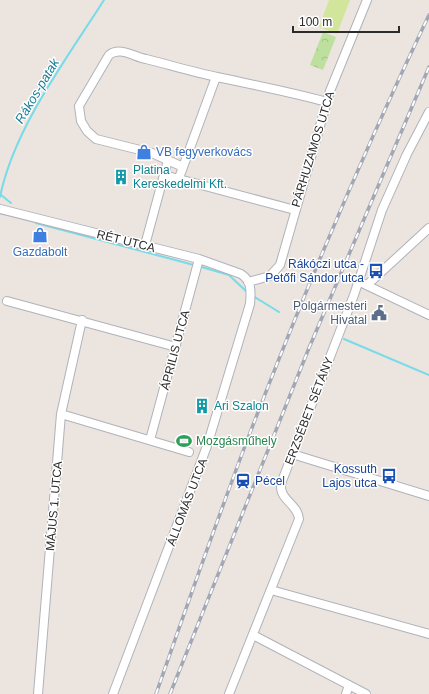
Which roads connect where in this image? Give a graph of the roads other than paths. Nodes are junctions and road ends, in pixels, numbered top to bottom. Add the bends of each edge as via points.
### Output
1 (367, 0) edge
2 (216, 77) junction
3 (327, 102) junction
4 (429, 112) edge
5 (168, 160) junction
6 (183, 167) junction
7 (164, 175) junction
8 (179, 178) junction
9 (2, 209) edge
10 (295, 210) junction
11 (429, 228) edge
12 (145, 245) junction
13 (198, 264) junction
14 (248, 282) junction
15 (363, 283) junction
16 (7, 301) dead end
17 (429, 315) edge
18 (82, 320) junction
19 (176, 347) junction
20 (61, 414) junction
21 (150, 440) junction
22 (189, 452) dead end
23 (292, 454) junction
24 (429, 496) edge
25 (270, 590) junction
26 (429, 634) edge
27 (253, 635) junction
28 (349, 685) junction
29 (38, 694) edge
30 (113, 694) edge
31 (229, 694) edge
32 (346, 694) edge
33 (366, 694) edge

1 - 3 street, PÁRHUZAMOS UTCA
2 - 3 street
2 - 5 street via 115,51 109,55 83,99 79,106 80,117 91,136
2 - 6 street
3 - 10 street, PÁRHUZAMOS UTCA
4 - 15 street, ERZSÉBET SÉTÁNY via 382,210
5 - 6 street
5 - 7 street
6 - 8 street
7 - 8 street
7 - 12 street
8 - 10 street
9 - 12 street, RÉT UTCA
10 - 14 street, PÁRHUZAMOS UTCA via 278,268 270,276
11 - 15 street
12 - 13 street, RÉT UTCA
13 - 14 street, RÉT UTCA via 238,273
13 - 19 street, ÁPRILIS UTCA
14 - 30 street, ÁLLOMÁS UTCA via 251,292 250,304 218,414 189,498
15 - 17 street
15 - 23 street, ERZSÉBET SÉTÁNY
16 - 18 street
18 - 19 street
18 - 20 street, MÁJUS 1. UTCA
19 - 21 street, ÁPRILIS UTCA
20 - 21 street
20 - 29 street, MÁJUS 1. UTCA
21 - 22 street
23 - 24 street
23 - 25 street, ERZSÉBET SÉTÁNY via 281,487 284,497 296,509 299,519
25 - 26 street
25 - 27 street, ERZSÉBET SÉTÁNY
27 - 28 street
27 - 31 street, ERZSÉBET SÉTÁNY
28 - 32 street
28 - 33 street

